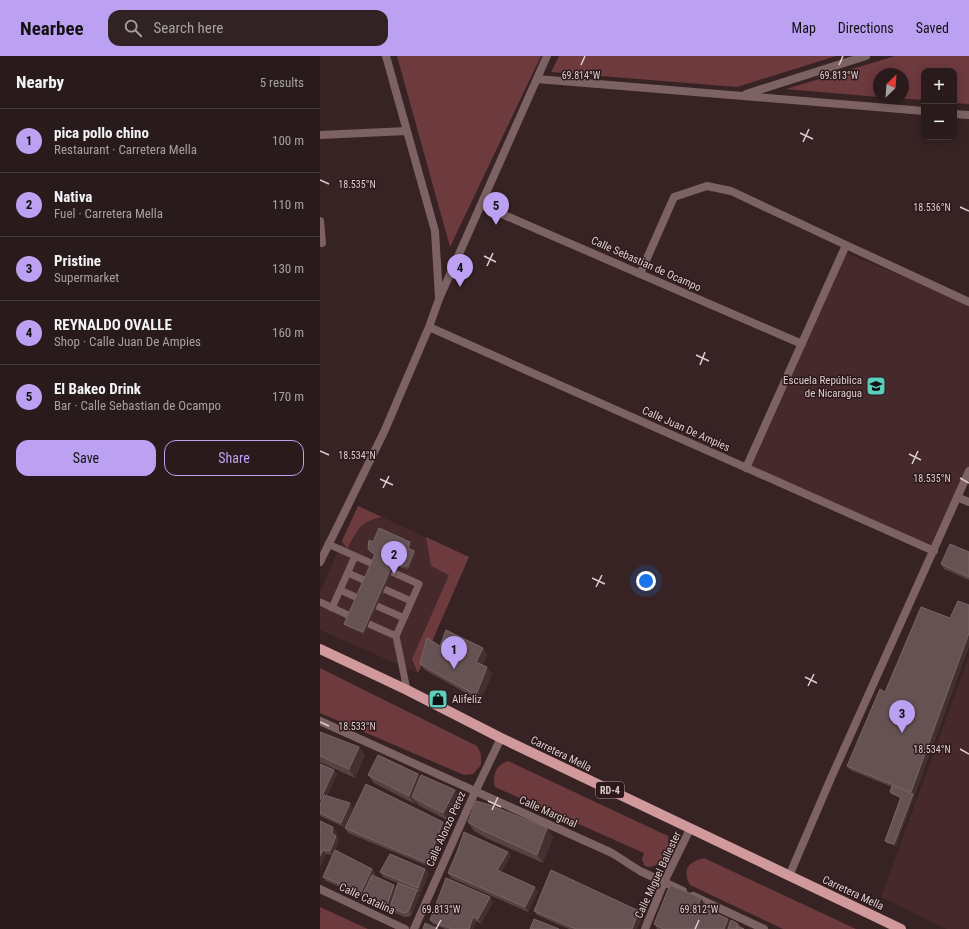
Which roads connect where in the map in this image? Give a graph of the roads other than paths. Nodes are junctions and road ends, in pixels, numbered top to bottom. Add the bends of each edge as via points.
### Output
1 (386, 56) edge
2 (547, 56) edge
3 (866, 56) edge
4 (537, 79) junction
5 (742, 96) junction
6 (921, 111) edge
7 (957, 114) edge
8 (969, 115) edge
9 (407, 131) junction
10 (320, 135) edge
11 (481, 205) junction
12 (320, 221) edge
13 (322, 243) dead end
14 (846, 245) junction
15 (640, 274) junction
16 (439, 299) junction
17 (969, 302) edge
18 (429, 327) junction
19 (802, 344) junction
20 (746, 468) junction
21 (969, 471) edge
22 (958, 497) junction
23 (969, 502) edge
24 (328, 544) junction
25 (934, 551) junction
26 (355, 556) junction
27 (320, 562) edge
28 (374, 564) edge
29 (392, 572) edge
30 (348, 573) junction
31 (366, 581) edge
32 (384, 589) edge
33 (340, 590) junction
34 (358, 598) edge
35 (411, 601) junction
36 (320, 602) edge
37 (377, 606) edge
38 (332, 608) junction
39 (350, 616) edge
40 (404, 618) junction
41 (369, 624) edge
42 (396, 636) junction
43 (320, 649) edge
44 (407, 690) junction
45 (320, 721) edge
46 (501, 738) junction
47 (475, 792) junction
48 (690, 829) junction
49 (789, 876) junction
50 (664, 882) junction
51 (320, 889) edge
52 (405, 929) edge
53 (414, 929) edge
54 (645, 929) edge
55 (764, 929) edge
56 (901, 929) edge

1 - 9 street
2 - 4 street
3 - 5 street
4 - 5 street
4 - 11 street
5 - 6 street
7 - 8 street
9 - 10 street
9 - 16 street via 435,231
11 - 15 street, Calle Sebastian de Ocampo
11 - 16 street
12 - 13 street
14 - 15 street via 731,191 707,186 674,197
14 - 17 street
14 - 19 street
15 - 19 street, Calle Sebastian de Ocampo
16 - 18 street
18 - 20 street, Calle Juan De Ampies
18 - 24 street via 384,432
19 - 20 street
20 - 25 street, Calle Juan De Ampies
21 - 22 street
22 - 23 street
22 - 25 street
24 - 26 lane
24 - 27 street
25 - 49 street
26 - 28 lane
26 - 30 lane
29 - 35 lane via 419,584
30 - 31 lane
30 - 33 lane
32 - 35 lane
33 - 34 lane
33 - 38 lane
35 - 40 lane
36 - 38 lane
37 - 40 lane
38 - 39 lane
40 - 42 lane
41 - 42 lane
42 - 44 lane
43 - 44 main road, Carretera Mella / RD-4
44 - 46 main road, Carretera Mella / RD-4
45 - 47 street, Calle Marginal
46 - 47 street, Calle Alonzo Perez
46 - 48 main road, Carretera Mella / RD-4
47 - 50 street, Calle Marginal via 612,853 640,871
47 - 53 street, Calle Alonzo Perez
48 - 49 main road, Carretera Mella / RD-4
48 - 50 street, Calle Miguel Ballester
49 - 56 main road, Carretera Mella / RD-4
50 - 54 street, Calle Miguel Ballester
50 - 55 street, Calle Marginal
51 - 52 street, Calle Catalina

